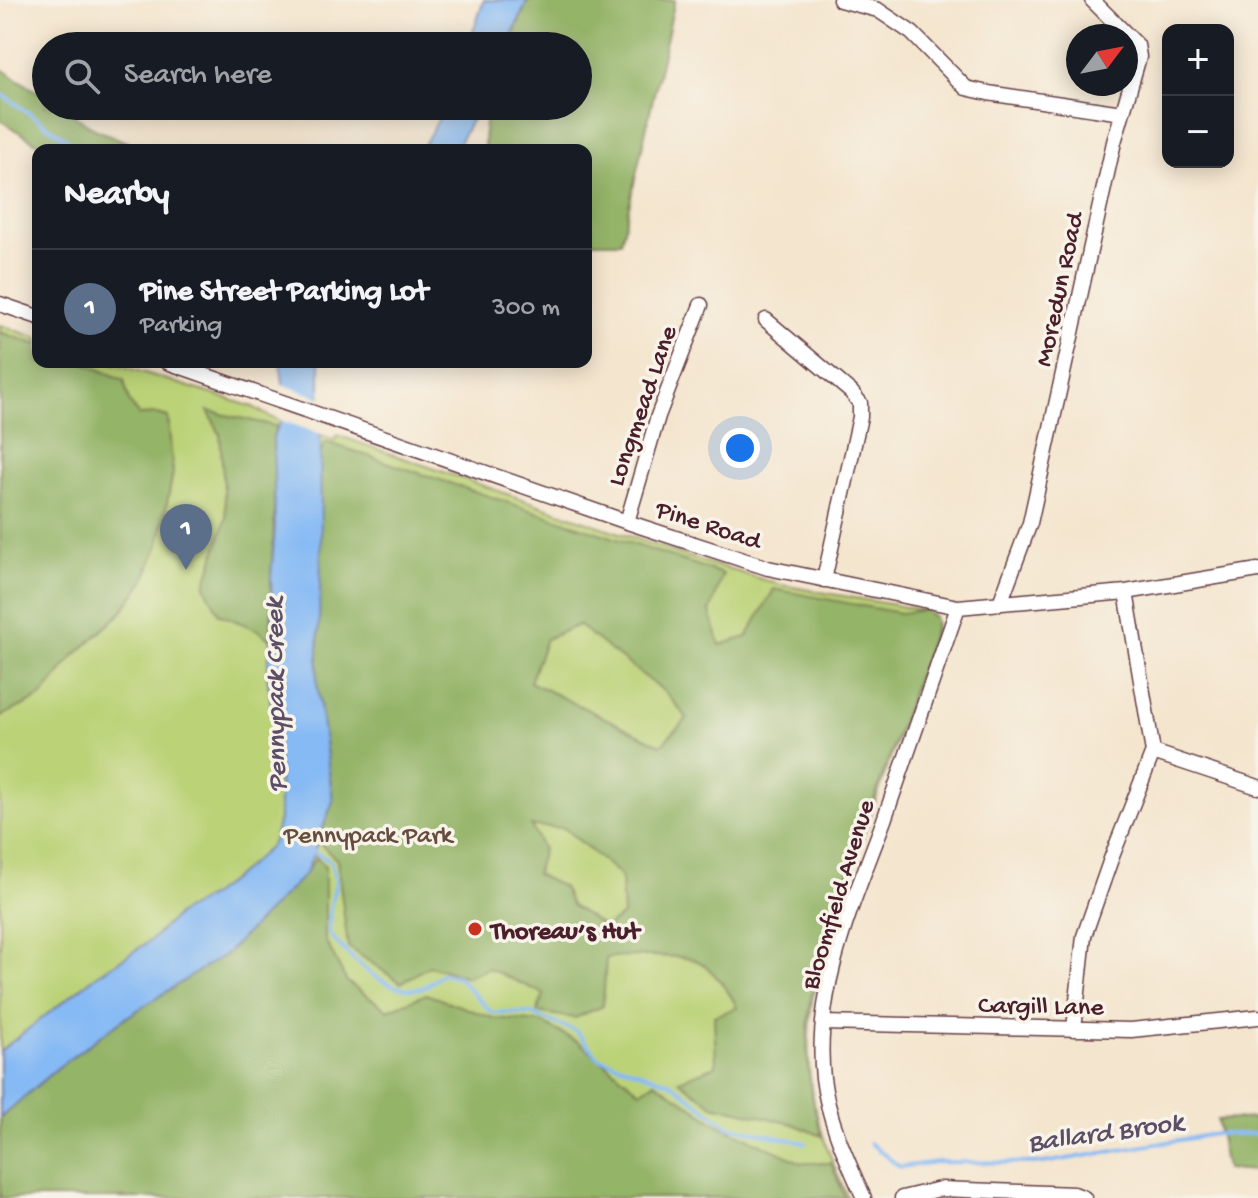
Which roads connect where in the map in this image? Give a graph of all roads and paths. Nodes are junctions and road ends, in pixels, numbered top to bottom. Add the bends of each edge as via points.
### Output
1 (840, 0) edge
2 (1092, 0) edge
3 (1122, 113) junction
4 (0, 304) edge
5 (701, 305) dead end
6 (32, 315) edge
7 (766, 320) dead end
8 (184, 368) edge
9 (627, 522) junction
10 (1258, 570) edge
11 (824, 580) junction
12 (1126, 592) junction
13 (1000, 603) junction
14 (958, 607) junction
15 (1153, 752) junction
16 (1258, 787) edge
17 (1258, 1017) edge
18 (823, 1023) junction
19 (1074, 1029) junction
20 (864, 1198) edge
21 (902, 1198) edge
22 (1084, 1198) edge

1 - 3 street via 878,10 912,33 966,88
2 - 3 street, Moredun Road via 1137,45 1139,57
3 - 13 street, Moredun Road via 1030,523
4 - 6 street
5 - 9 street, Longmead Lane via 658,416
7 - 11 street via 860,403
8 - 9 street, Pine Road
9 - 11 street, Pine Road via 768,568
10 - 12 street, Pine Road
11 - 14 street, Pine Road
12 - 13 street, Pine Road
12 - 15 street
13 - 14 street, Pine Road
14 - 18 street, Bloomfield Avenue via 849,916 832,969
15 - 16 street
15 - 19 street via 1084,936
17 - 19 street, Cargill Lane via 1131,1030
18 - 19 street, Cargill Lane
18 - 20 street, Bloomfield Avenue via 823,1076 830,1112
21 - 22 street via 940,1189

